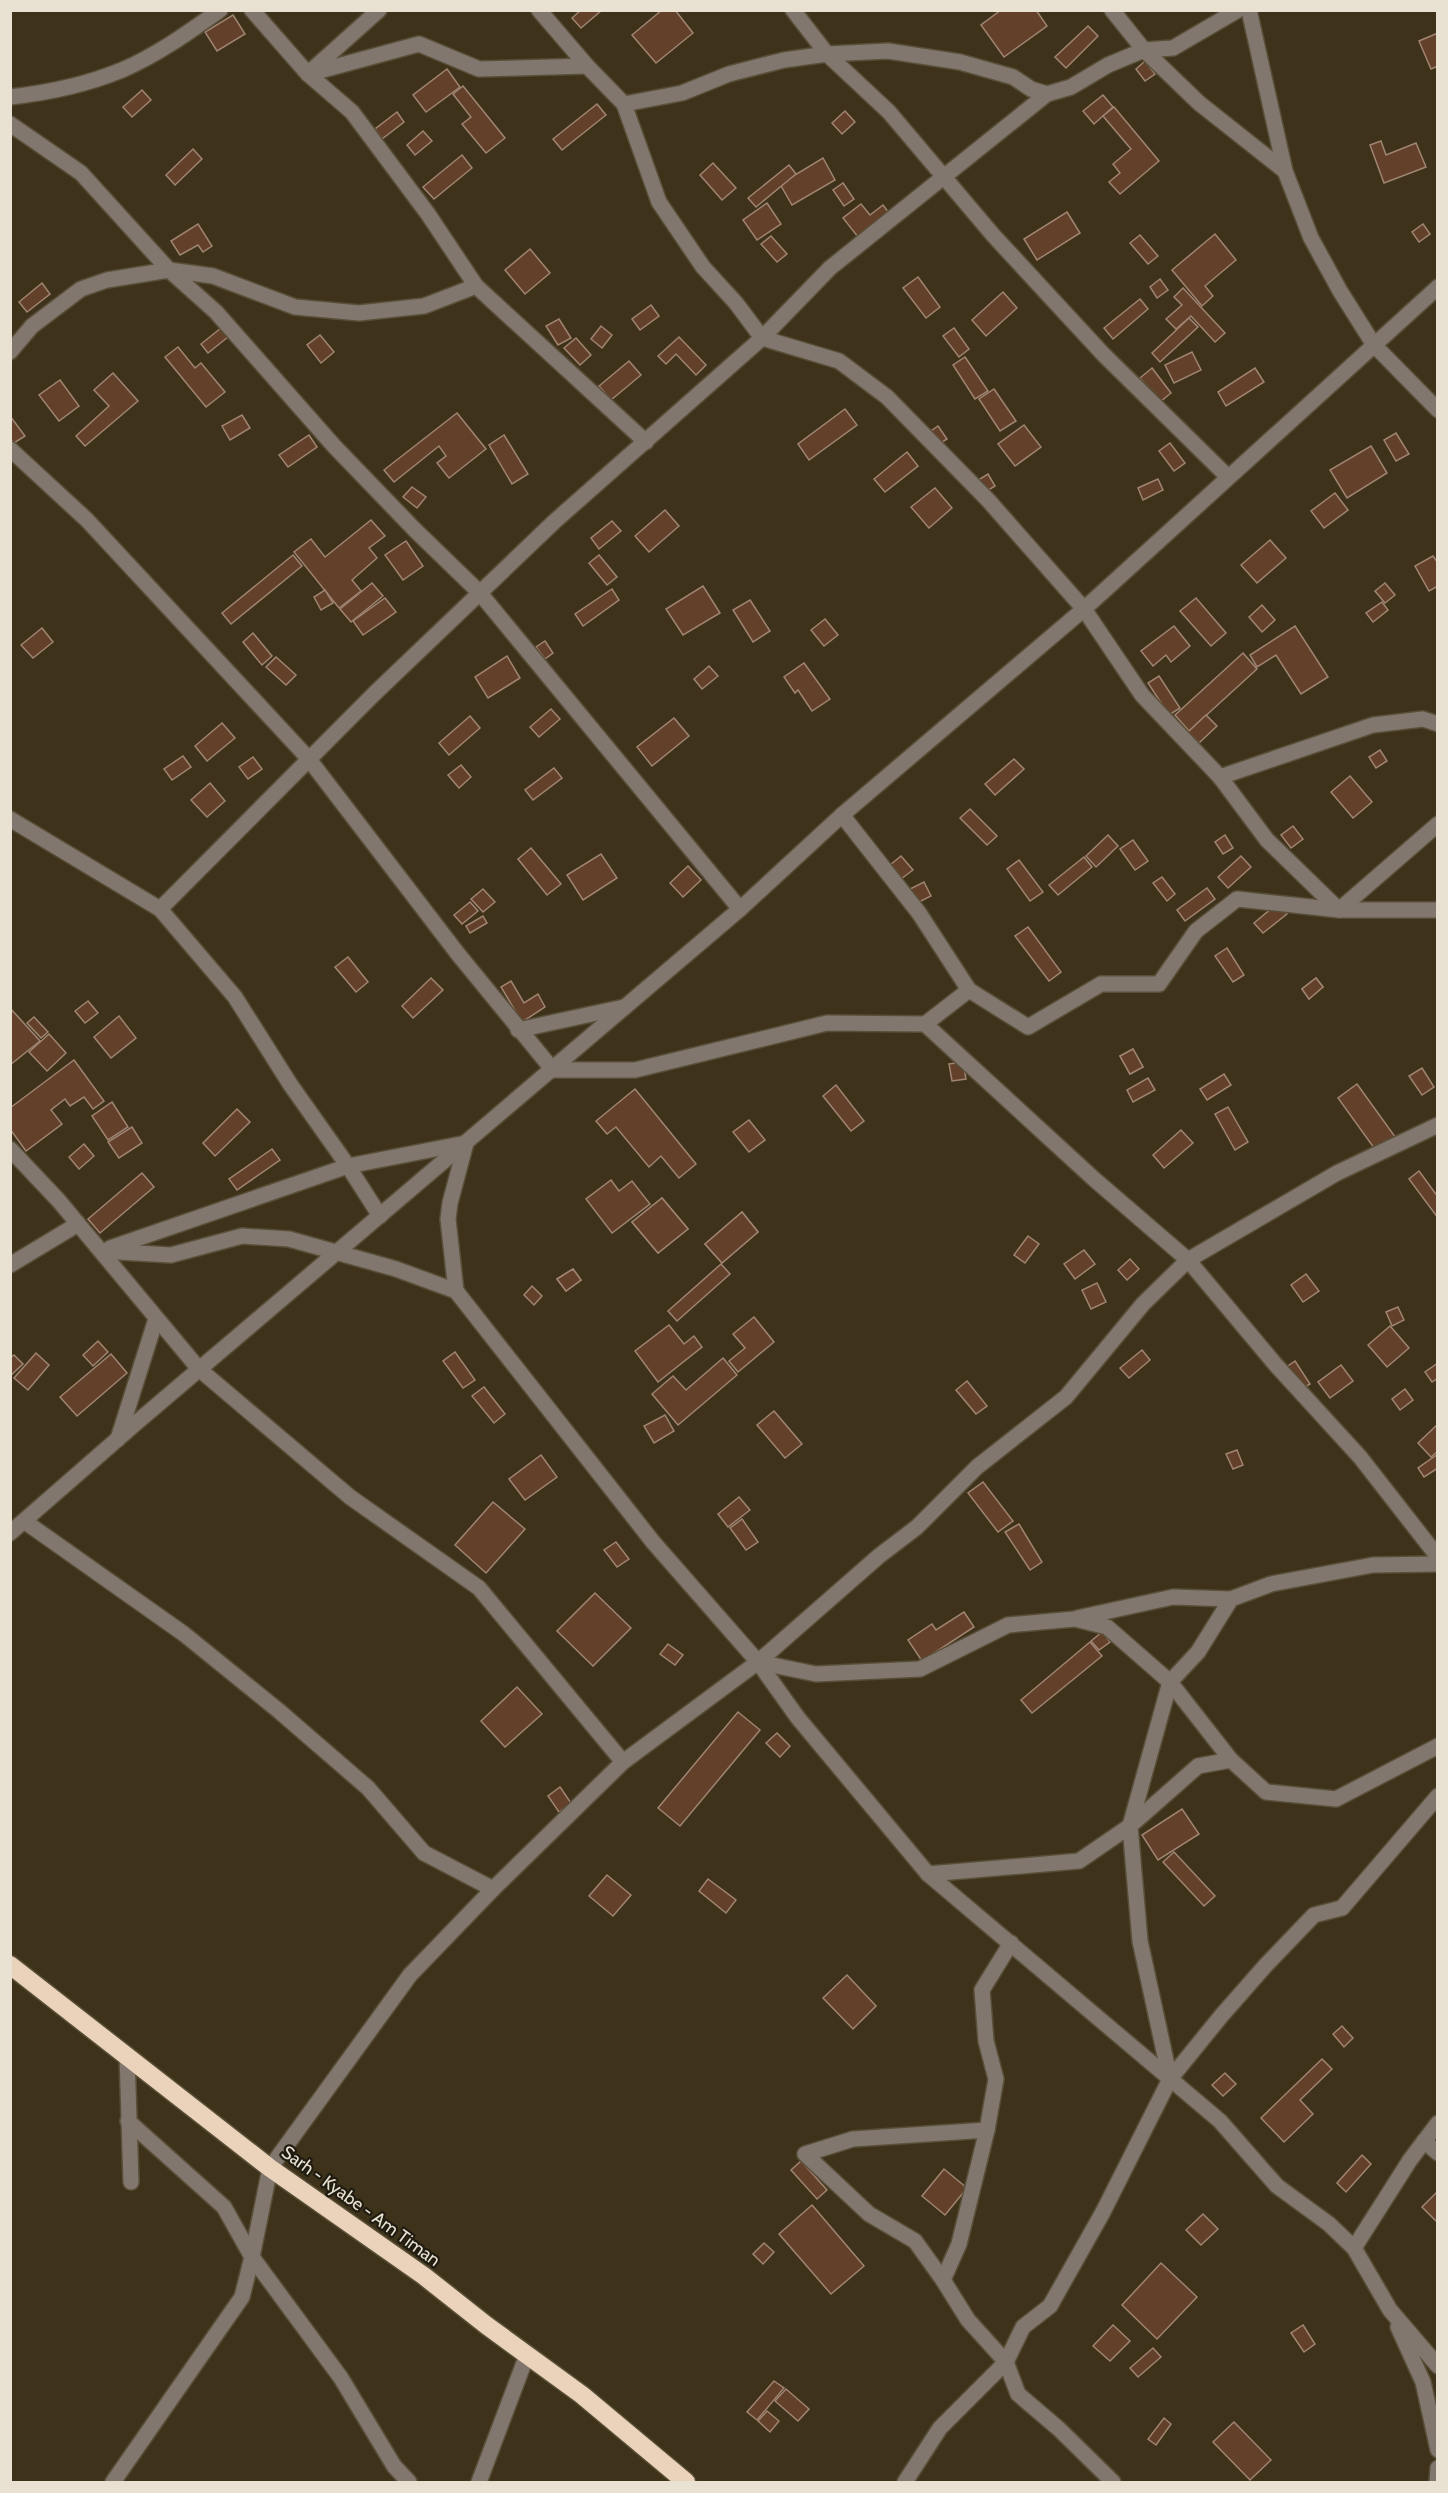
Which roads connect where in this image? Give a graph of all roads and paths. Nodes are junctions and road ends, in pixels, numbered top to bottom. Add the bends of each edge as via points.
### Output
1 (220, 10) edge
2 (252, 10) edge
3 (379, 10) edge
4 (539, 10) edge
5 (793, 10) edge
6 (1112, 10) edge
7 (1239, 10) edge
8 (1249, 10) edge
9 (1144, 50) junction
10 (827, 54) junction
11 (587, 66) junction
12 (308, 74) junction
13 (1047, 94) junction
14 (10, 97) edge
15 (624, 104) junction
16 (10, 124) edge
17 (1285, 171) junction
18 (944, 178) junction
19 (169, 270) junction
20 (476, 286) junction
21 (1437, 287) edge
22 (762, 338) junction
23 (1374, 345) junction
24 (10, 352) edge
25 (1437, 410) edge
26 (645, 442) junction
27 (10, 449) edge
28 (1228, 477) junction
29 (480, 592) junction
30 (1084, 609) junction
31 (1437, 724) edge
32 (308, 758) junction
33 (1220, 777) junction
34 (842, 815) junction
35 (10, 819) edge
36 (1437, 824) edge
37 (159, 909) junction
38 (740, 909) junction
39 (1339, 909) junction
40 (1437, 910) edge
41 (969, 990) junction
42 (627, 1006) junction
43 (925, 1024) junction
44 (518, 1030) junction
45 (553, 1070) junction
46 (1437, 1125) edge
47 (465, 1143) junction
48 (10, 1149) edge
49 (348, 1166) junction
50 (380, 1216) junction
51 (78, 1224) junction
52 (101, 1251) junction
53 (337, 1252) junction
54 (1188, 1260) junction
55 (10, 1265) edge
56 (456, 1291) junction
57 (156, 1318) junction
58 (199, 1370) junction
59 (118, 1439) junction
60 (24, 1521) junction
61 (10, 1533) edge
62 (1437, 1557) edge
63 (1437, 1564) edge
64 (1231, 1599) junction
65 (1075, 1619) junction
66 (758, 1662) junction
67 (1170, 1682) junction
68 (1437, 1746) edge
69 (1231, 1760) junction
70 (623, 1762) junction
71 (1437, 1796) edge
72 (1130, 1826) junction
73 (928, 1874) junction
74 (493, 1889) junction
75 (1011, 1943) junction
76 (10, 1965) edge
77 (127, 2055) junction
78 (1170, 2079) junction
79 (128, 2121) junction
80 (1437, 2123) edge
81 (987, 2130) junction
82 (1424, 2141) junction
83 (1437, 2152) edge
84 (270, 2168) junction
85 (131, 2182) dead end
86 (1354, 2248) junction
87 (252, 2257) junction
88 (943, 2280) junction
89 (1390, 2310) junction
90 (527, 2355) junction
91 (1006, 2362) junction
92 (1437, 2366) edge
93 (1437, 2450) edge
94 (1437, 2468) edge
95 (113, 2482) edge
96 (409, 2482) edge
97 (479, 2482) edge
98 (686, 2482) edge
99 (905, 2482) edge
100 (1113, 2482) edge
101 (1437, 2482) edge

1 - 14 street via 177,41 122,70 43,93
2 - 12 street
3 - 12 street
4 - 11 street
5 - 10 street
6 - 9 street
7 - 9 street via 1173,48
8 - 17 street
9 - 13 street via 1071,87
9 - 17 street via 1199,103
10 - 13 street via 888,51 960,62 1013,77
10 - 15 street via 784,60 682,93
10 - 18 street via 889,112
11 - 12 street via 480,69 419,44
11 - 15 street
12 - 20 street via 352,112
13 - 18 street
15 - 22 street via 658,202 703,267
16 - 19 street via 81,173
17 - 23 street via 1311,238
18 - 22 street via 830,268
18 - 28 street via 1103,354
19 - 20 street via 213,276 295,307 359,313 424,306
19 - 24 street via 107,280 81,289 33,326
19 - 29 street via 216,312 334,446
20 - 26 street
21 - 23 street
22 - 26 street
22 - 30 street via 839,361 888,397 988,500
23 - 25 street
23 - 28 street
26 - 29 street
27 - 32 street via 87,520
28 - 30 street
29 - 32 street
29 - 38 street
30 - 33 street via 1142,695
30 - 34 street
31 - 33 street via 1423,718 1373,725
32 - 37 street
32 - 44 street
33 - 39 street via 1267,840
34 - 38 street
34 - 41 street via 919,913
35 - 37 street
36 - 39 street
37 - 49 street via 235,997
38 - 42 street
39 - 40 street
39 - 41 street via 1237,899 1196,931 1159,984 1101,984 1028,1027
41 - 43 street
42 - 44 street
42 - 45 street
43 - 45 street via 827,1023 635,1070
43 - 54 street
44 - 45 street
45 - 47 street
46 - 54 street via 1337,1173
47 - 49 street
47 - 50 street
47 - 56 street via 448,1219
48 - 51 street
49 - 50 street
49 - 52 street
50 - 53 street
51 - 52 street
51 - 55 street
52 - 53 street via 171,1255 242,1236 289,1239
52 - 57 street
53 - 56 street
53 - 58 street
54 - 62 street via 1360,1457
54 - 66 street via 1143,1304 1066,1397 977,1467 917,1527
56 - 66 street via 654,1542
57 - 58 street
57 - 59 street
58 - 59 street
58 - 70 street via 350,1497 479,1588
59 - 60 street
60 - 61 street
60 - 74 street via 184,1634 279,1711 368,1788 424,1853
63 - 64 street via 1373,1565 1271,1584
64 - 65 street via 1173,1597
64 - 67 street via 1198,1652
65 - 66 street via 1008,1626 920,1669 816,1674
65 - 67 street via 1107,1627
66 - 70 street
66 - 73 street via 798,1718
67 - 69 street
67 - 72 street
68 - 69 street via 1336,1799 1266,1792
69 - 72 street via 1198,1766
70 - 74 street
71 - 78 street via 1342,1908 1314,1915 1266,1965
72 - 73 street via 1079,1861
72 - 78 street via 1140,1941
73 - 75 street
74 - 84 street via 410,1976
75 - 78 street
75 - 81 street via 982,1990 986,2041 996,2079
76 - 77 highway, Sarh - Kyabe - Am Timan
77 - 79 street
77 - 84 highway, Sarh - Kyabe - Am Timan
78 - 86 street via 1220,2121 1277,2186 1329,2224
78 - 91 street via 1050,2306 1023,2327
79 - 85 street
79 - 87 street via 224,2206
80 - 82 street
81 - 88 street via 960,2244
81 - 88 street via 854,2139 805,2154 869,2214 915,2241
82 - 83 street
82 - 86 street
84 - 87 street
84 - 90 highway, Sarh - Kyabe - Am Timan via 416,2270
86 - 89 street
87 - 95 street via 242,2297
87 - 96 street via 341,2378 394,2466
88 - 91 street via 968,2320
89 - 92 street
89 - 93 street via 1423,2382
90 - 97 street
90 - 98 highway, Sarh - Kyabe - Am Timan via 582,2395
91 - 99 street via 940,2428
91 - 100 street via 1018,2394
94 - 101 street

